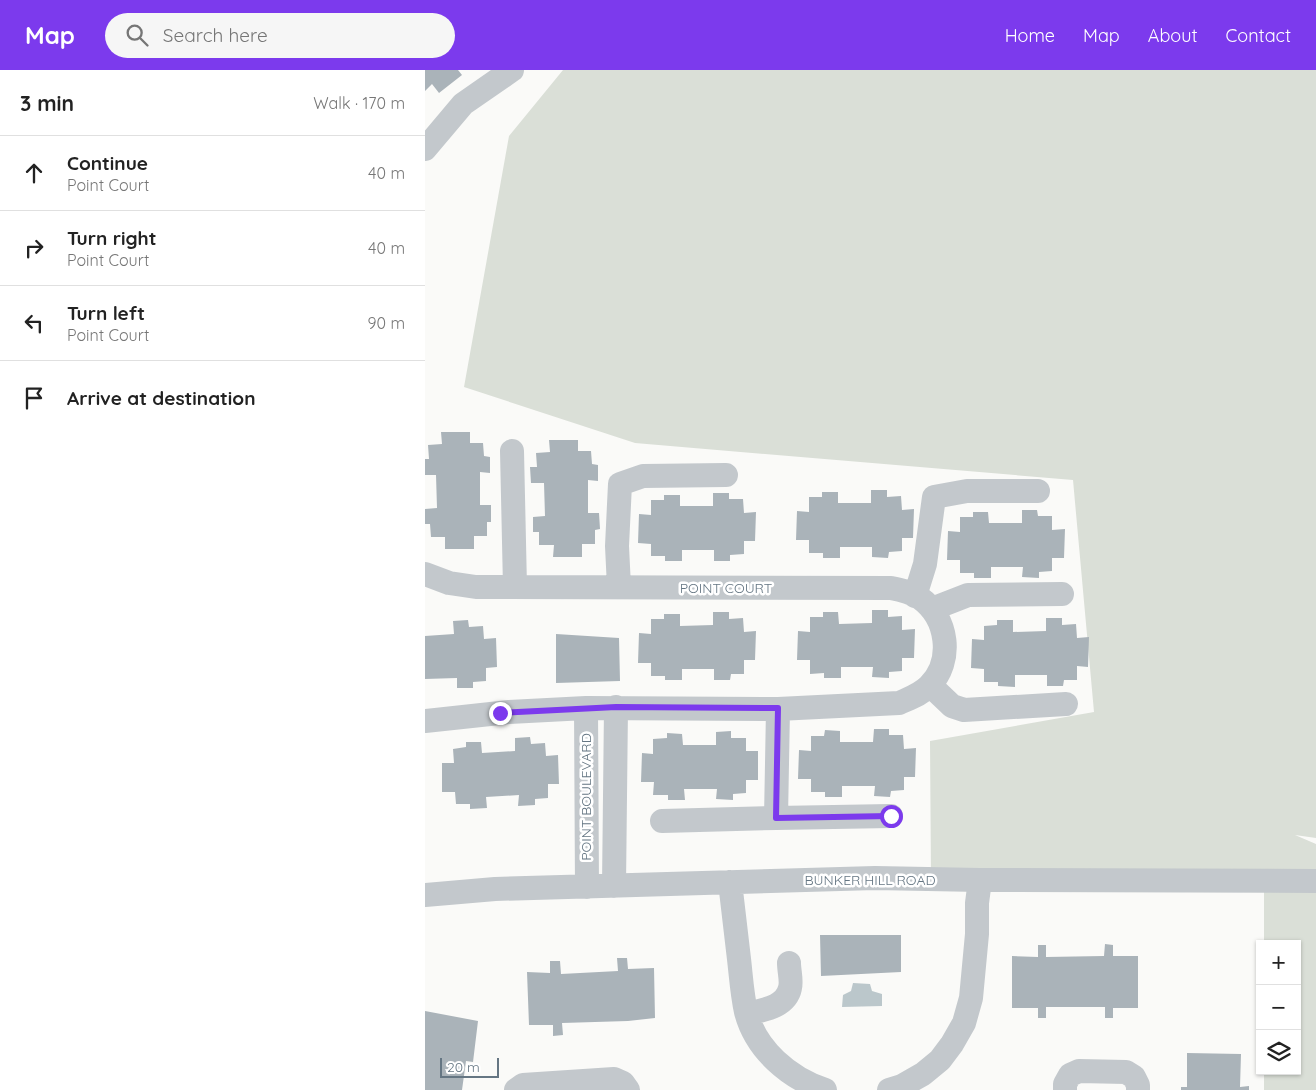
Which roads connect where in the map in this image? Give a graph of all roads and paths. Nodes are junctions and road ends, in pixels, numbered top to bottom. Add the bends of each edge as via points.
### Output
1 (512, 70) edge
2 (425, 149) edge
3 (512, 451) dead end
4 (726, 475) dead end
5 (1038, 491) dead end
6 (425, 574) edge
7 (515, 587) junction
8 (619, 588) junction
9 (1062, 594) dead end
10 (923, 602) junction
11 (930, 685) junction
12 (1066, 704) dead end
13 (616, 707) junction
14 (586, 708) junction
15 (778, 708) junction
16 (425, 721) edge
17 (891, 816) dead end
18 (776, 818) junction
19 (662, 821) dead end
20 (980, 880) junction
21 (1316, 881) edge
22 (730, 882) junction
23 (614, 886) junction
24 (587, 887) junction
25 (425, 895) edge
26 (789, 963) dead end
27 (747, 1014) junction
28 (517, 1090) edge
29 (628, 1090) edge
30 (825, 1090) edge
31 (889, 1090) edge
32 (1065, 1090) edge
33 (1138, 1090) edge

1 - 2 street via 463,104
3 - 7 street
4 - 8 street via 643,476 620,484
5 - 10 street via 967,491 934,497
6 - 7 street, POINT COURT via 449,583 476,587
7 - 8 street, POINT COURT
8 - 10 street, POINT COURT via 891,588 904,590
9 - 10 street via 968,595
10 - 11 street via 941,623 945,638 945,655
11 - 12 street via 952,706 964,710
11 - 15 street via 917,696 899,703
13 - 14 street
13 - 15 street
13 - 23 street, POINT BOULEVARD
14 - 16 street
14 - 24 street, POINT BOULEVARD
15 - 18 street
17 - 18 street
18 - 19 street
20 - 21 street, BUNKER HILL ROAD
20 - 22 street, BUNKER HILL ROAD via 875,878
20 - 31 street via 971,998 964,1023 940,1060 923,1074
22 - 23 street, BUNKER HILL ROAD
22 - 27 street
23 - 24 street, BUNKER HILL ROAD
24 - 25 street, BUNKER HILL ROAD
26 - 27 street via 790,988 786,997 774,1007
27 - 30 street via 755,1034 770,1056 788,1072
28 - 29 street via 523,1085 614,1080 623,1083
32 - 33 street via 1070,1075 1079,1071 1126,1072 1134,1077

